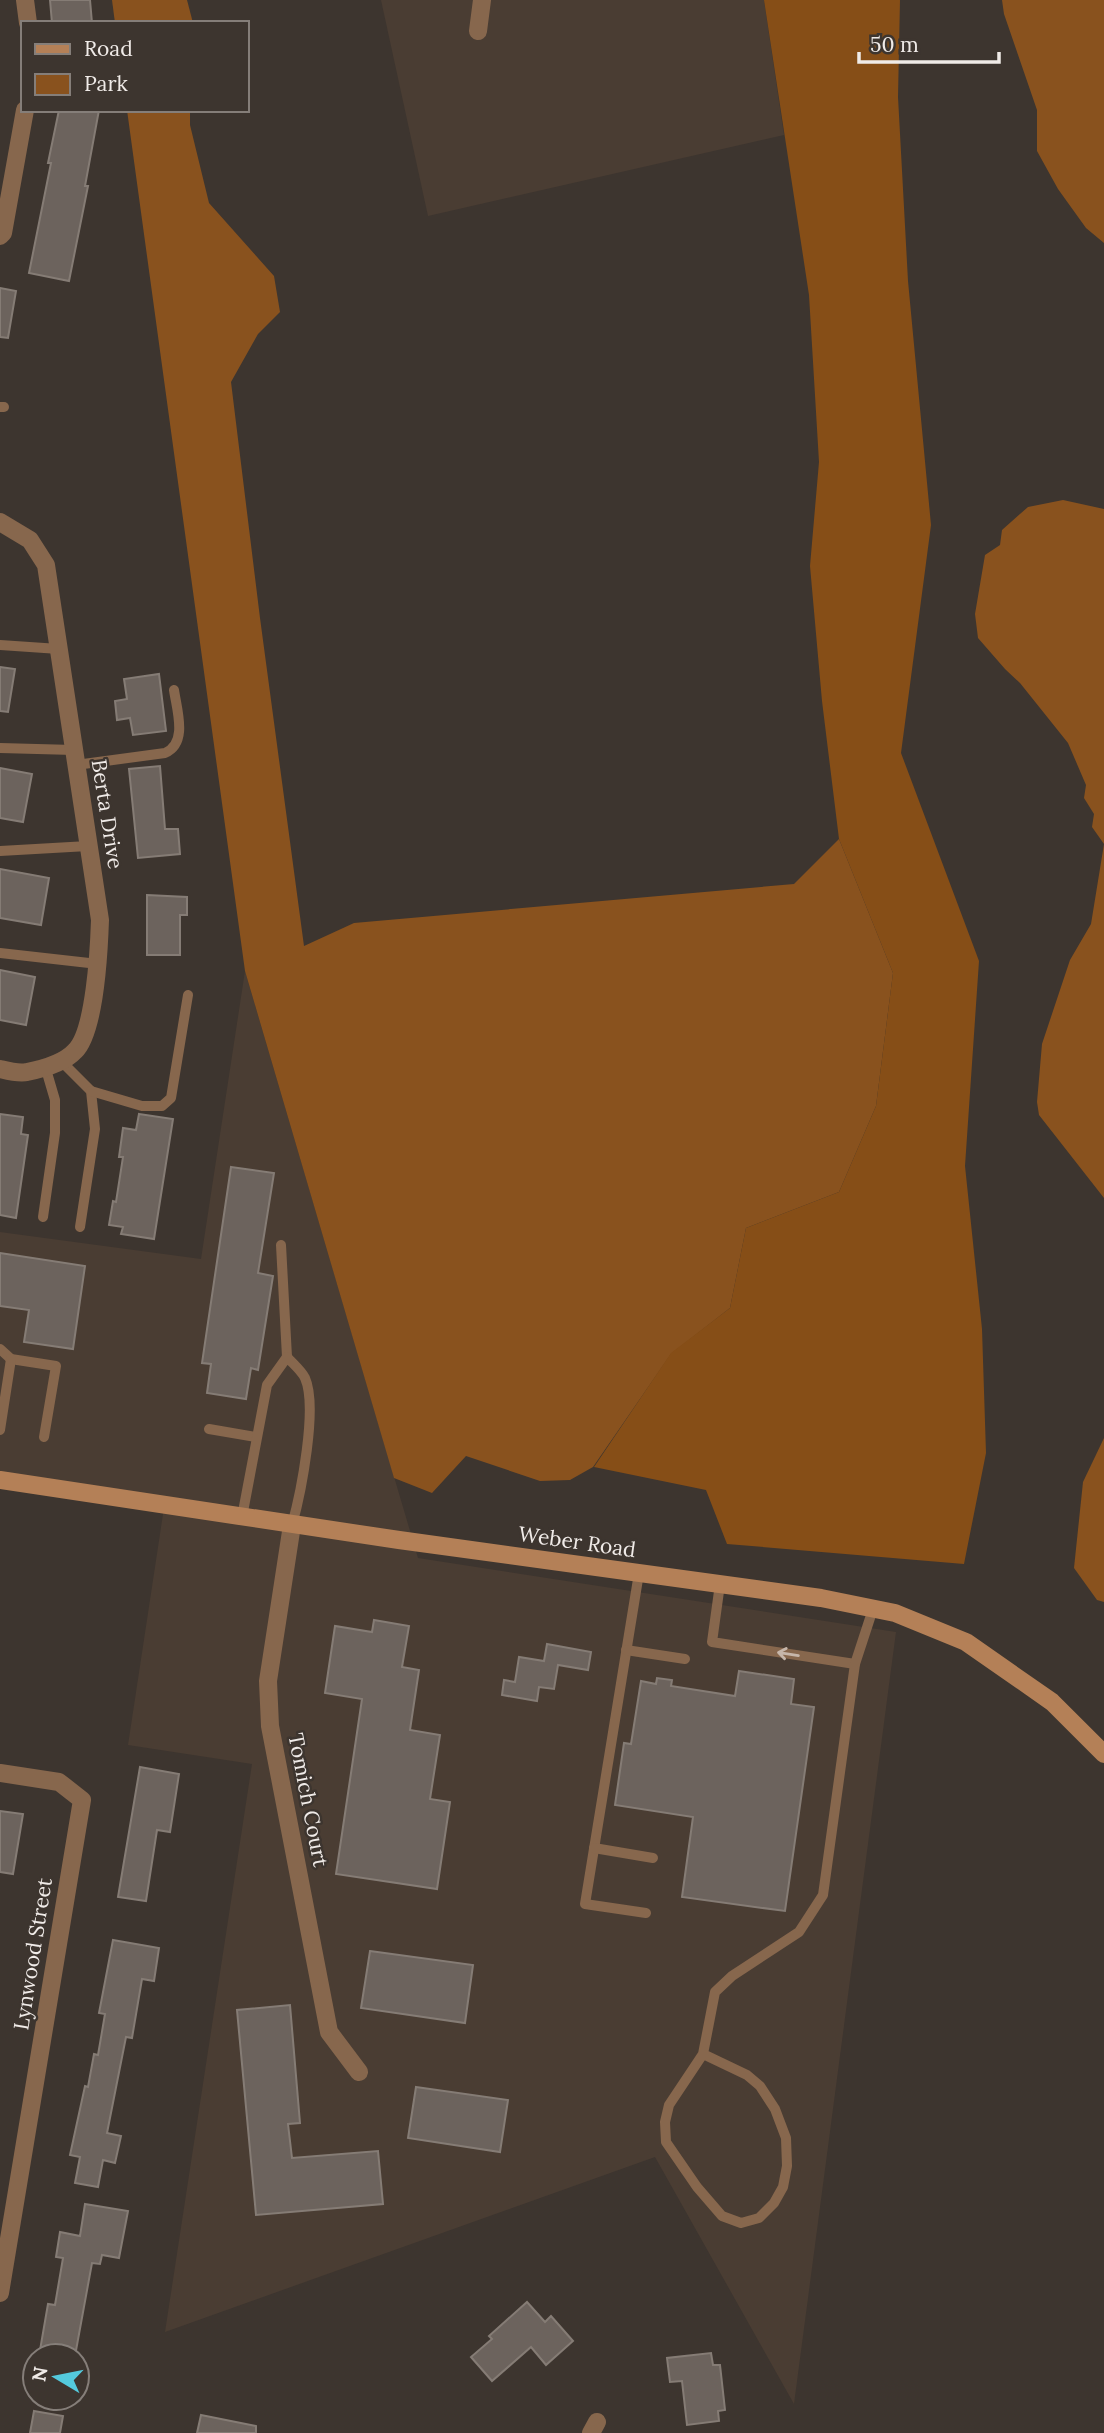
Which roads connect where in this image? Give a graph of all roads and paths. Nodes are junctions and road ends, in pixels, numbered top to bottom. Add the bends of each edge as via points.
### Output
1 (25, 0) edge
2 (482, 0) edge
3 (28, 21) edge
4 (478, 32) dead end
5 (25, 112) edge
6 (0, 236) edge
7 (0, 522) edge
8 (0, 645) edge
9 (59, 649) junction
10 (174, 690) dead end
11 (0, 748) edge
12 (75, 757) junction
13 (89, 846) junction
14 (0, 851) edge
15 (0, 953) edge
16 (98, 964) junction
17 (188, 995) dead end
18 (53, 1064) junction
19 (0, 1069) edge
20 (90, 1091) junction
21 (43, 1217) dead end
22 (80, 1227) dead end
23 (281, 1245) dead end
24 (0, 1349) edge
25 (287, 1357) junction
26 (11, 1359) junction
27 (209, 1429) dead end
28 (0, 1430) edge
29 (44, 1437) dead end
30 (256, 1437) junction
31 (0, 1480) edge
32 (242, 1517) junction
33 (292, 1525) junction
34 (639, 1573) junction
35 (720, 1584) junction
36 (873, 1609) junction
37 (626, 1650) junction
38 (685, 1659) dead end
39 (855, 1664) junction
40 (1104, 1754) edge
41 (0, 1773) edge
42 (594, 1848) junction
43 (653, 1857) dead end
44 (646, 1913) dead end
45 (703, 2053) junction
46 (359, 2073) dead end
47 (0, 2293) edge

1 - 3 street
2 - 4 street
5 - 6 street
7 - 9 street, Berta Drive via 30,540 46,565
8 - 9 lane
9 - 12 street, Berta Drive
10 - 12 lane via 179,736 172,750
11 - 12 lane
12 - 13 street, Berta Drive
13 - 14 lane
13 - 16 street, Berta Drive via 100,920
15 - 16 lane
16 - 18 street, Berta Drive via 88,1023 77,1050
17 - 20 lane via 171,1098 162,1106 142,1106
18 - 19 street via 24,1073
18 - 20 lane
18 - 21 lane via 55,1133
20 - 22 lane via 95,1129
23 - 25 lane
24 - 26 lane
25 - 30 lane via 267,1385
25 - 33 lane via 305,1378 310,1413 301,1496
26 - 28 lane
26 - 29 lane via 56,1366
27 - 30 lane
30 - 32 lane
31 - 32 main road, Weber Road
32 - 33 main road, Weber Road
33 - 34 main road, Weber Road
33 - 46 street, Tomich Court via 268,1681 270,1726 330,2032
34 - 35 main road, Weber Road
34 - 37 lane
35 - 36 main road, Weber Road
39 -> 35 lane via 712,1642
36 - 39 lane
36 - 40 main road, Weber Road via 895,1613 966,1642 1052,1702
37 - 38 lane
37 - 42 lane
39 - 45 lane via 823,1895 799,1932 715,1992
41 - 47 street, Lynwood Street via 59,1782 82,1800
42 - 43 lane
42 - 44 lane via 585,1904
45 - 45 lane via 669,2105 666,2142 722,2216 741,2223 758,2218 783,2187 786,2138 760,2086

